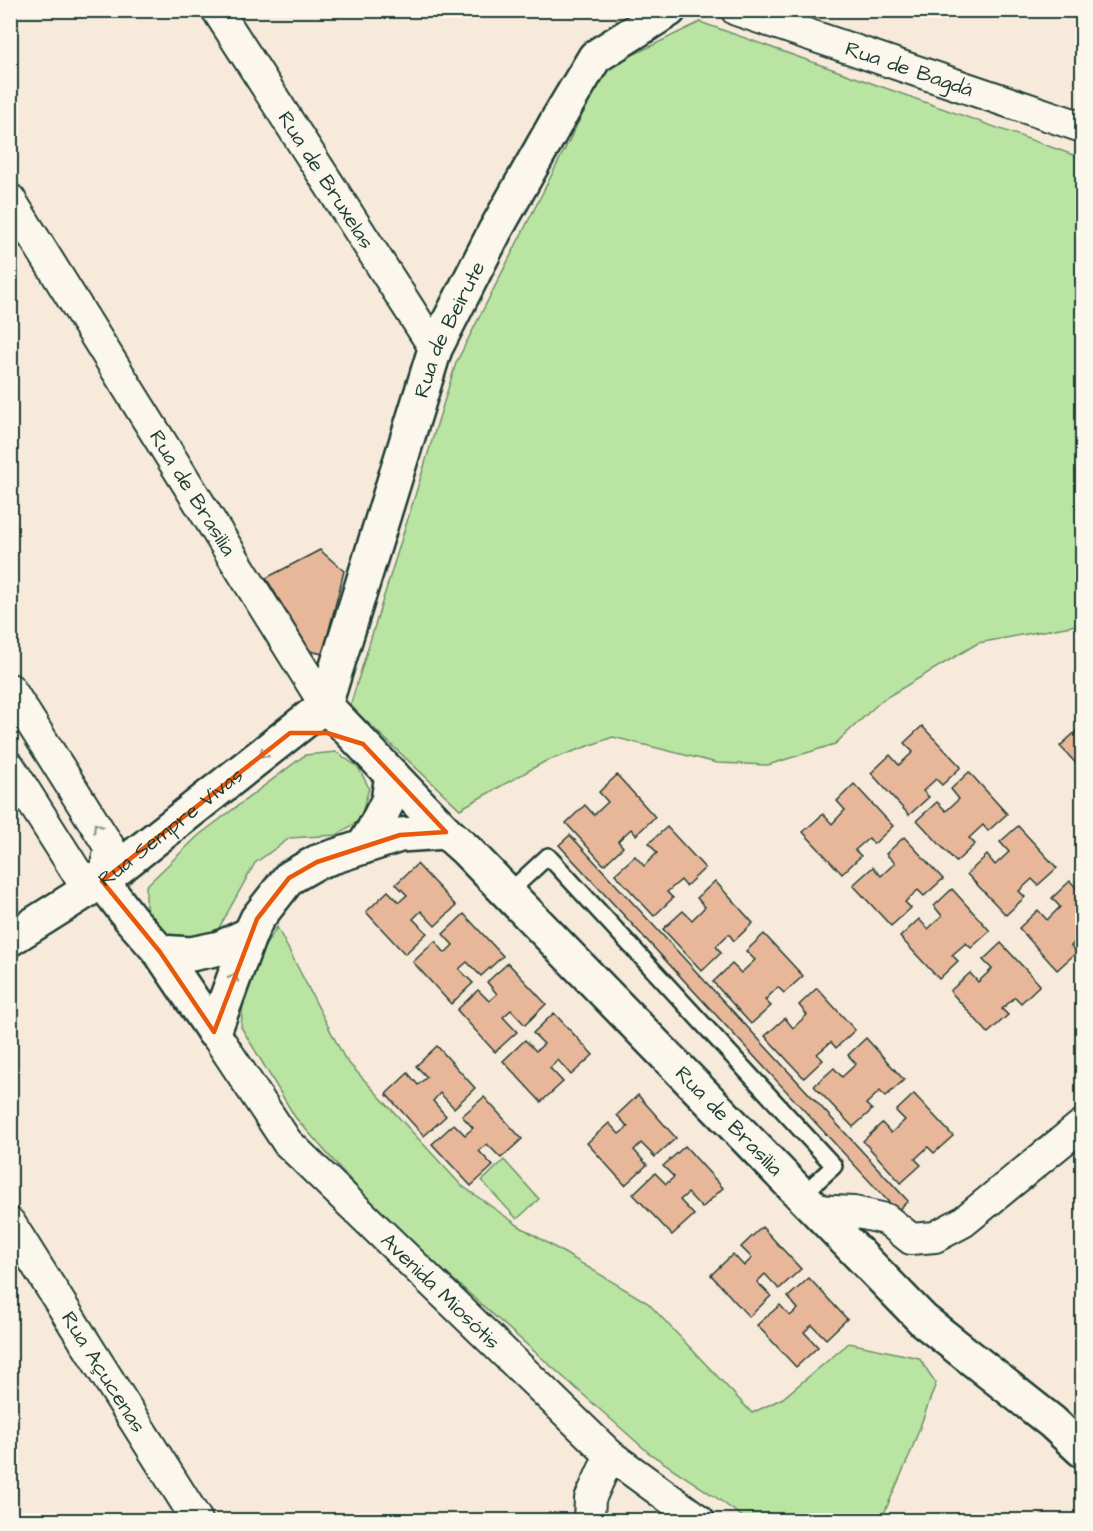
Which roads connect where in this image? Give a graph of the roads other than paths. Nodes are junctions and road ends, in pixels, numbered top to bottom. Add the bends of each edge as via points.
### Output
1 (217, 10) edge
2 (669, 10) edge
3 (736, 10) edge
4 (1083, 127) edge
5 (10, 199) edge
6 (435, 349) junction
7 (10, 689) edge
8 (325, 705) junction
9 (290, 733) junction
10 (363, 744) junction
11 (10, 767) edge
12 (392, 775) junction
13 (447, 832) junction
14 (150, 844) junction
15 (363, 847) junction
16 (102, 881) junction
17 (507, 894) junction
18 (130, 918) junction
19 (250, 934) junction
20 (10, 939) edge
21 (160, 952) junction
22 (214, 1032) junction
23 (1083, 1125) edge
24 (808, 1203) junction
25 (10, 1223) edge
26 (1083, 1450) edge
27 (610, 1455) junction
28 (197, 1521) edge
29 (589, 1521) edge
30 (699, 1521) edge

1 - 6 street, Rua de Bruxelas
2 - 6 street, Rua de Beirute via 595,57 495,231
3 - 4 street, Rua de Bagdá
5 - 8 street, Rua de Brasilia
6 - 8 street, Rua de Beirute
16 -> 7 street via 110,848
8 - 9 street, Rua Sempre Vivas
8 - 10 street, Rua de Brasilia
9 - 10 street via 327,733
9 -> 14 street, Rua Sempre Vivas
10 - 12 street, Rua de Brasilia
11 - 16 street via 79,876
12 - 13 street, Rua de Brasilia
12 - 15 street via 388,801
13 - 15 street via 400,835
13 - 17 street, Rua de Brasilia
14 - 16 street, Rua Sempre Vivas
14 - 18 street via 139,872
15 - 19 street via 316,862 289,878
16 - 18 street, Avenida Miosótis
16 - 20 street, Rua Sempre Vivas
17 - 24 street, Rua de Brasilia
17 - 24 lane via 548,856 834,1166
18 - 21 street, Avenida Miosótis
19 - 21 street via 220,948 191,954
22 -> 19 street
21 - 22 street, Avenida Miosótis
22 - 27 street, Avenida Miosótis via 287,1142
23 - 24 street via 963,1222 935,1237 911,1239 886,1219
24 - 26 street, Rua de Brasilia via 923,1320
25 - 28 street, Rua Açucenas
27 - 29 street via 590,1499
27 - 30 street, Avenida Miosótis

